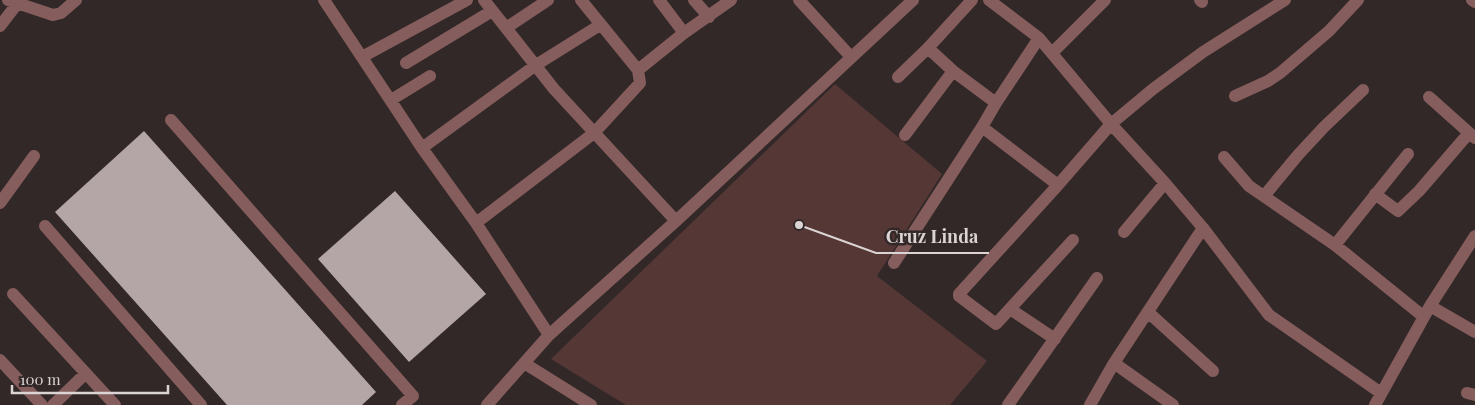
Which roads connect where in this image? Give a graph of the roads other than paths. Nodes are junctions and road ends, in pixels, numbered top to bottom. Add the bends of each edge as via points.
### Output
1 (76, 0) edge
2 (324, 0) edge
3 (467, 0) edge
4 (484, 0) edge
5 (548, 0) edge
6 (581, 0) edge
7 (659, 0) edge
8 (694, 0) edge
9 (731, 0) edge
10 (799, 0) edge
11 (913, 0) edge
12 (972, 0) edge
13 (989, 0) edge
14 (1105, 0) edge
15 (1285, 0) edge
16 (1358, 0) edge
17 (16, 1) edge
18 (446, 5) edge
19 (492, 10) junction
20 (709, 17) junction
21 (600, 25) junction
22 (0, 26) edge
23 (506, 28) junction
24 (684, 34) junction
25 (1039, 38) junction
26 (928, 48) junction
27 (1052, 54) junction
28 (851, 57) junction
29 (362, 58) junction
30 (406, 63) dead end
31 (536, 65) junction
32 (638, 70) junction
33 (953, 71) junction
34 (430, 76) dead end
35 (898, 77) dead end
36 (1363, 90) dead end
37 (1235, 96) dead end
38 (1429, 97) dead end
39 (391, 100) junction
40 (996, 103) junction
41 (171, 120) dead end
42 (1111, 124) junction
43 (982, 127) junction
44 (594, 133) junction
45 (906, 135) dead end
46 (1472, 135) edge
47 (422, 148) junction
48 (1408, 154) dead end
49 (34, 156) dead end
50 (1224, 157) dead end
51 (1166, 183) junction
52 (1058, 185) junction
53 (1375, 194) junction
54 (1264, 196) junction
55 (0, 203) edge
56 (676, 221) junction
57 (476, 223) junction
58 (45, 226) dead end
59 (1203, 228) junction
60 (1124, 232) dead end
61 (1475, 236) edge
62 (1073, 240) dead end
63 (1335, 245) junction
64 (894, 263) dead end
65 (1097, 278) dead end
66 (13, 294) dead end
67 (1010, 308) junction
68 (1149, 312) junction
69 (1427, 312) junction
70 (1475, 332) edge
71 (549, 335) junction
72 (1055, 339) junction
73 (0, 360) edge
74 (524, 363) junction
75 (1114, 363) junction
76 (1214, 371) dead end
77 (86, 374) junction
78 (1381, 394) junction
79 (42, 405) edge
80 (53, 405) edge
81 (115, 405) edge
82 (201, 405) edge
83 (402, 405) edge
84 (487, 405) edge
85 (591, 405) edge
86 (1008, 405) edge
87 (1090, 405) edge
88 (1173, 405) edge
89 (1375, 405) edge

1 - 17 street via 61,13 53,15
2 - 29 street
3 - 18 street
4 - 19 street
5 - 23 street
6 - 21 street
7 - 24 street
8 - 20 street
9 - 20 street
10 - 28 street
11 - 28 street
12 - 26 street
13 - 25 street
14 - 27 street
15 - 42 street via 1203,52
16 - 37 street via 1329,31 1280,73
17 - 22 street
18 - 29 street
19 - 23 street
19 - 30 street
20 - 24 street
21 - 31 street
21 - 32 street
23 - 31 street
24 - 32 street
25 - 27 street
25 - 40 street
26 - 33 street
26 - 35 street
27 - 42 street
28 - 56 street
29 - 39 street
31 - 44 street
31 - 47 street
32 - 44 street via 640,83 636,89
33 - 40 street
33 - 45 street
34 - 39 street
36 - 54 street via 1324,127
38 - 46 street
39 - 47 street
40 - 43 street
41 - 83 street via 413,396
42 - 51 street
42 - 52 street
43 - 52 street
43 - 64 street
44 - 56 street
44 - 57 street
46 - 53 street via 1398,211
47 - 57 street
48 - 53 street
49 - 55 street
50 - 54 street via 1241,178
51 - 59 street
51 - 60 street
52 - 67 street via 959,294 996,324
53 - 63 street
54 - 63 street
56 - 71 street
57 - 71 street
58 - 82 street
59 - 68 street
59 - 78 street via 1269,315
61 - 69 street
62 - 67 street
63 - 69 street
65 - 72 street
66 - 77 street
67 - 72 street
68 - 75 street
68 - 76 street
69 - 70 street
69 - 78 street
71 - 74 street
72 - 86 street
73 - 79 street
74 - 84 street
74 - 85 street
75 - 87 street
75 - 88 street
77 - 80 street
77 - 81 street
78 - 89 street

